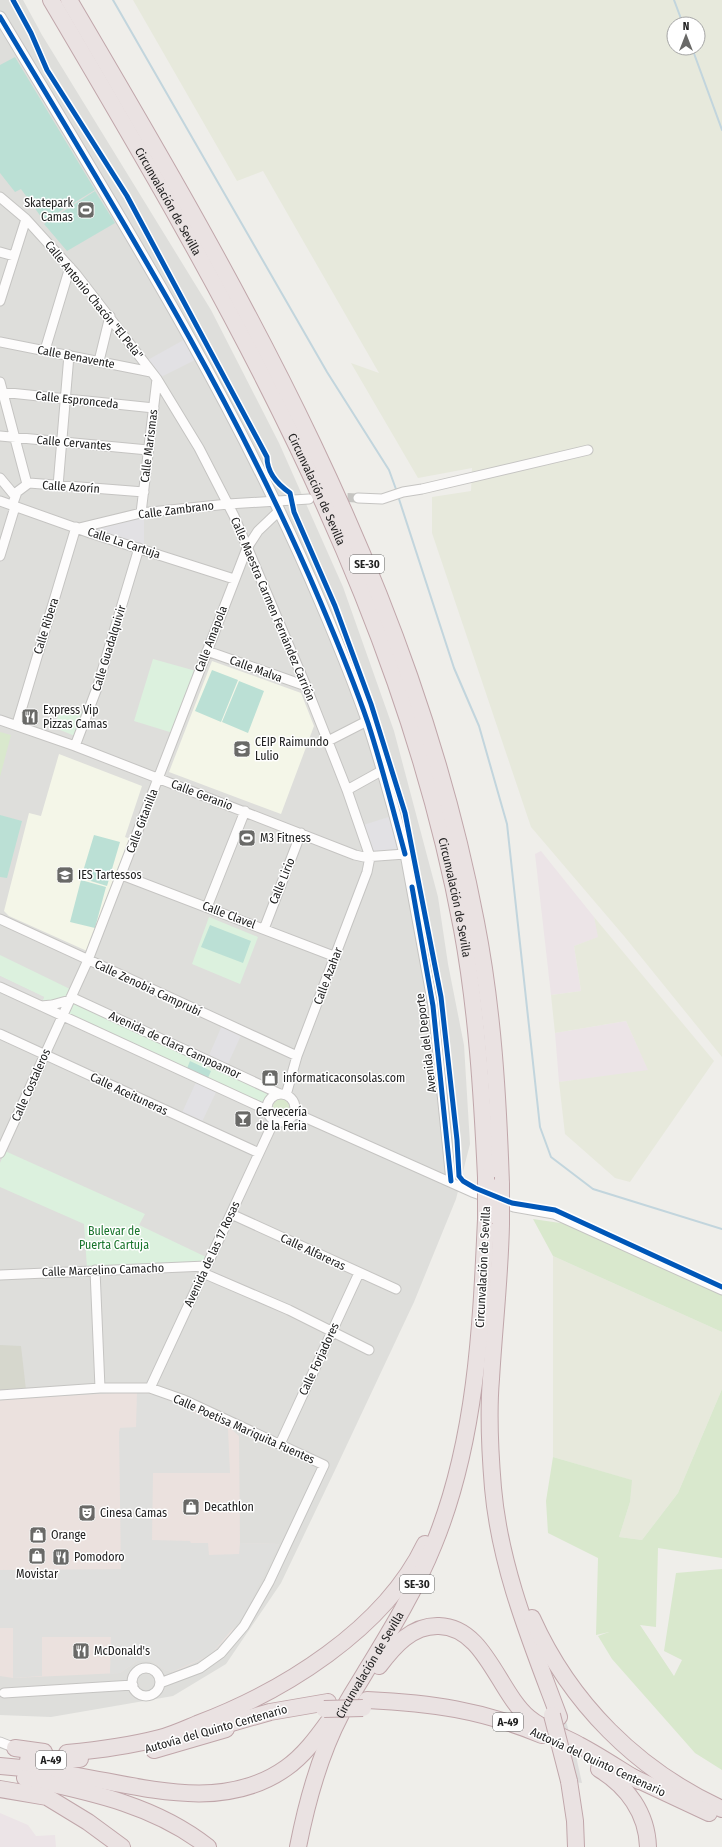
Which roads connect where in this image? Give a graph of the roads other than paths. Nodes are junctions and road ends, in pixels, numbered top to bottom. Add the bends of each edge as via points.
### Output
1 (51, 0) edge
2 (69, 0) edge
3 (0, 17) edge
4 (0, 197) edge
5 (26, 219) junction
6 (0, 252) edge
7 (14, 256) junction
8 (70, 267) junction
9 (0, 301) edge
10 (110, 316) junction
11 (0, 342) edge
12 (44, 350) junction
13 (68, 355) junction
14 (99, 361) junction
15 (154, 376) junction
16 (0, 382) edge
17 (1, 392) edge
18 (64, 399) junction
19 (154, 408) junction
20 (0, 436) edge
21 (15, 438) junction
22 (61, 442) junction
23 (148, 450) junction
24 (588, 450) dead end
25 (0, 478) edge
26 (27, 484) junction
27 (58, 486) junction
28 (144, 492) junction
29 (15, 496) junction
30 (358, 498) tunnel mouth
31 (308, 499) dead end
32 (274, 500) junction
33 (0, 501) edge
34 (228, 504) junction
35 (14, 506) junction
36 (279, 511) junction
37 (141, 513) junction
38 (100, 523) junction
39 (78, 528) junction
40 (98, 535) junction
41 (139, 548) junction
42 (247, 548) junction
43 (0, 556) edge
44 (234, 579) junction
45 (207, 651) junction
46 (306, 686) junction
47 (0, 720) edge
48 (367, 721) junction
49 (17, 724) junction
50 (328, 741) junction
51 (75, 746) junction
52 (383, 770) junction
53 (159, 778) junction
54 (347, 790) junction
55 (245, 811) junction
56 (301, 833) junction
57 (405, 854) junction
58 (370, 857) junction
59 (122, 875) junction
60 (207, 906) junction
61 (0, 919) edge
62 (264, 929) junction
63 (336, 957) junction
64 (88, 960) junction
65 (0, 987) edge
66 (70, 998) junction
67 (40, 1005) junction
68 (62, 1016) junction
69 (0, 1034) edge
70 (44, 1055) junction
71 (297, 1056) junction
72 (282, 1094) junction
73 (267, 1110) junction
74 (295, 1112) junction
75 (274, 1121) junction
76 (0, 1153) edge
77 (258, 1153) junction
78 (452, 1181) junction
79 (231, 1214) junction
80 (95, 1270) junction
81 (205, 1270) junction
82 (359, 1273) junction
83 (0, 1275) edge
84 (396, 1289) dead end
85 (722, 1290) edge
86 (332, 1331) junction
87 (369, 1350) dead end
88 (491, 1380) junction
89 (100, 1388) junction
90 (150, 1388) junction
91 (0, 1395) edge
92 (469, 1418) junction
93 (280, 1444) junction
94 (491, 1452) junction
95 (378, 1652) junction
96 (160, 1683) junction
97 (133, 1685) junction
98 (4, 1693) dead end
99 (365, 1704) junction
100 (326, 1706) junction
101 (556, 1716) junction
102 (332, 1736) junction
103 (0, 1742) edge
104 (170, 1742) junction
105 (15, 1748) joint
106 (67, 1753) junction
107 (101, 1757) junction
108 (0, 1759) edge
109 (0, 1766) edge
110 (0, 1773) edge
111 (639, 1781) junction
112 (572, 1782) junction
113 (4, 1788) edge
114 (684, 1796) junction
115 (722, 1809) edge
116 (722, 1818) edge
117 (303, 1820) junction
118 (110, 1847) edge
119 (122, 1847) edge
120 (208, 1847) edge
121 (298, 1847) edge
122 (302, 1847) edge
123 (576, 1847) edge
124 (582, 1847) edge
125 (648, 1847) edge

1 - 92 highway, Circunvalación de Sevilla / SE-30, bridge via 224,300 279,408 349,561 397,684 439,827 462,932 479,1053 486,1219 480,1325
2 - 88 highway, Circunvalación de Sevilla / SE-30, bridge via 196,219 282,379 352,527 397,639 439,767 477,925 492,1033 498,1100 501,1224
3 - 32 street, Avenida del Deporte via 170,304 236,423
4 - 5 street, Calle Antonio Chacón "El Pela"
5 - 7 street
5 - 8 street, Calle Antonio Chacón "El Pela"
6 - 7 street
7 - 9 street
8 - 10 street, Calle Antonio Chacón "El Pela"
8 - 12 street
10 - 14 street
10 - 15 street, Calle Antonio Chacón "El Pela"
11 - 12 street, Calle Benavente
12 - 13 street, Calle Benavente
13 - 14 street, Calle Benavente
13 - 18 street
14 - 15 street, Calle Benavente
15 - 19 street, Calle Marismas
15 - 34 street, Calle Maestra Carmen Fernández Carrión via 199,448
16 - 17 street
17 - 18 street, Calle Espronceda
17 - 21 street
18 - 19 street, Calle Espronceda
18 - 22 street
19 - 23 street, Calle Marismas
20 - 21 street, Calle Cervantes
21 - 22 street, Calle Cervantes
21 - 26 street
22 - 23 street, Calle Cervantes
22 - 27 street
23 - 28 street, Calle Marismas
24 - 30 street via 382,499
25 - 29 street
26 - 27 street, Calle Azorín
26 - 29 street, Calle Azorín
27 - 28 street, Calle Azorín
28 - 37 street, Calle Marismas
29 - 35 street, Calle Azorín
31 - 32 street, Calle Zambrano
32 - 34 street, Calle Zambrano
32 - 36 street, Avenida del Deporte
33 - 35 street, Calle La Cartuja
34 - 37 street, Calle Zambrano
34 - 42 street, Calle Maestra Carmen Fernández Carrión
35 - 39 street, Calle La Cartuja
35 - 43 street, Calle Azorín
36 - 42 street, Calle Amapola via 258,531
36 - 48 street, Avenida del Deporte via 330,624
37 - 38 street, Calle Zambrano
38 - 39 street, Calle Zambrano
38 - 40 street via 96,530
39 - 40 street, Calle La Cartuja
39 - 49 street, Calle Ribera
40 - 41 street, Calle La Cartuja
41 - 44 street, Calle La Cartuja
41 - 51 street, Calle Guadalquivir via 97,688
42 - 44 street, Calle Amapola
42 - 46 street, Calle Maestra Carmen Fernández Carrión
44 - 45 street, Calle Amapola
45 - 46 street, Calle Malva
45 - 53 street, Calle Amapola
46 - 50 street, Calle Maestra Carmen Fernández Carrión
47 - 49 street, Calle Geranio
48 - 50 street
48 - 52 street, Avenida del Deporte
49 - 51 street, Calle Geranio
50 - 54 street, Calle Maestra Carmen Fernández Carrión
51 - 53 street, Calle Geranio
52 - 54 street
52 - 57 street, Avenida del Deporte
53 - 55 street, Calle Geranio
53 - 59 street, Calle Gitanilla
54 - 58 street, Calle Maestra Carmen Fernández Carrión
55 - 56 street, Calle Geranio
55 - 60 street
56 - 58 street, Calle Geranio via 355,855
56 - 62 street, Calle Lirio
57 - 58 street, Calle Geranio
57 - 78 street, Avenida del Deporte via 433,1006
58 - 63 street, Calle Azahar
59 - 60 street, Calle Clavel
59 - 64 street, Calle Gitanilla
60 - 62 street, Calle Clavel
61 - 64 street, Calle Zenobia Camprubí
62 - 63 street, Calle Clavel
63 - 71 street, Calle Azahar
64 - 66 street, Calle Gitanilla
64 - 71 street, Calle Zenobia Camprubí
65 - 67 street, Avenida de Clara Campoamor
66 - 67 street via 52,1005
66 - 68 street, Calle Costaleros
66 - 72 street, Avenida de Clara Campoamor
67 - 68 street, Avenida de Clara Campoamor
68 - 70 street, Calle Costaleros
68 - 73 street, Avenida de Clara Campoamor
69 - 70 street, Calle Aceituneras
70 - 76 street, Calle Costaleros
70 - 77 street, Calle Aceituneras
71 - 72 street, Calle Azahar
72 - 73 street via 269,1100
72 - 74 street via 293,1100
73 - 75 street
74 - 75 street via 289,1120
74 - 78 street
75 - 77 street, Avenida de las 17 Rosas
77 - 79 street, Avenida de las 17 Rosas
78 - 85 street via 472,1192 514,1207 554,1214
79 - 81 street, Avenida de las 17 Rosas
79 - 82 street, Calle Alfareras
80 - 81 street, Calle Marcelino Camacho
80 - 83 street, Calle Marcelino Camacho
80 - 89 street
81 - 86 street, Calle Marcelino Camacho
81 - 90 street, Avenida de las 17 Rosas
82 - 84 street, Calle Alfareras
82 - 86 street, Calle Forjadores
86 - 87 street, Calle Marcelino Camacho
86 - 93 street, Calle Forjadores
88 - 94 highway, Circunvalación de Sevilla / SE-30
88 - 101 highway via 484,1432 492,1530 512,1607
89 - 90 street, Calle Poetisa Mariquita Fuentes
89 - 91 street, Calle Poetisa Mariquita Fuentes
90 - 93 street, Calle Poetisa Mariquita Fuentes via 184,1400
92 - 95 highway, Circunvalación de Sevilla / SE-30 via 461,1462 448,1509 414,1588
92 - 106 highway via 441,1505 421,1551 396,1590 344,1642 286,1681 222,1715 161,1738 106,1749
93 - 96 street, Calle Poetisa Mariquita Fuentes via 324,1465 270,1582 244,1626 221,1653 200,1668
94 - 101 highway, Circunvalación de Sevilla / SE-30 via 497,1518 508,1574
94 - 114 highway via 515,1573 527,1606 553,1659 600,1722
95 - 102 highway, Circunvalación de Sevilla / SE-30 via 340,1714
95 - 109 highway via 309,1747 287,1767 252,1786 218,1793 184,1793
96 - 97 street via 157,1691 150,1696 141,1695
96 - 97 street via 156,1672 144,1668 136,1673 132,1680
97 - 98 street
99 - 100 highway, Autovía del Quinto Centenario / A-49
99 - 111 highway, Autovía del Quinto Centenario / A-49 via 445,1706 497,1718 556,1741
99 - 125 highway via 458,1715 502,1725 551,1743 616,1780 638,1808
100 - 104 highway, Autovía del Quinto Centenario / A-49 via 270,1712
100 - 107 highway via 138,1754
101 - 112 highway, Circunvalación de Sevilla / SE-30
102 - 111 highway via 377,1668 403,1638 420,1628 450,1627 466,1635 479,1647 510,1696 530,1719
102 - 117 highway, Circunvalación de Sevilla / SE-30 via 321,1760
103 - 105 street
104 - 106 highway via 120,1751
104 - 107 highway, Autovía del Quinto Centenario / A-49
105 - 106 highway
107 - 108 highway, Autovía del Quinto Centenario / A-49 via 55,1760
110 - 120 highway via 73,1788 132,1805 176,1824
111 - 114 highway, Autovía del Quinto Centenario / A-49
112 - 123 highway
112 - 124 highway, Circunvalación de Sevilla / SE-30 via 580,1818
113 - 118 highway via 58,1812
113 - 119 highway via 47,1797
114 - 115 highway
114 - 116 highway, Autovía del Quinto Centenario / A-49
117 - 121 highway, Circunvalación de Sevilla / SE-30
117 - 122 highway

